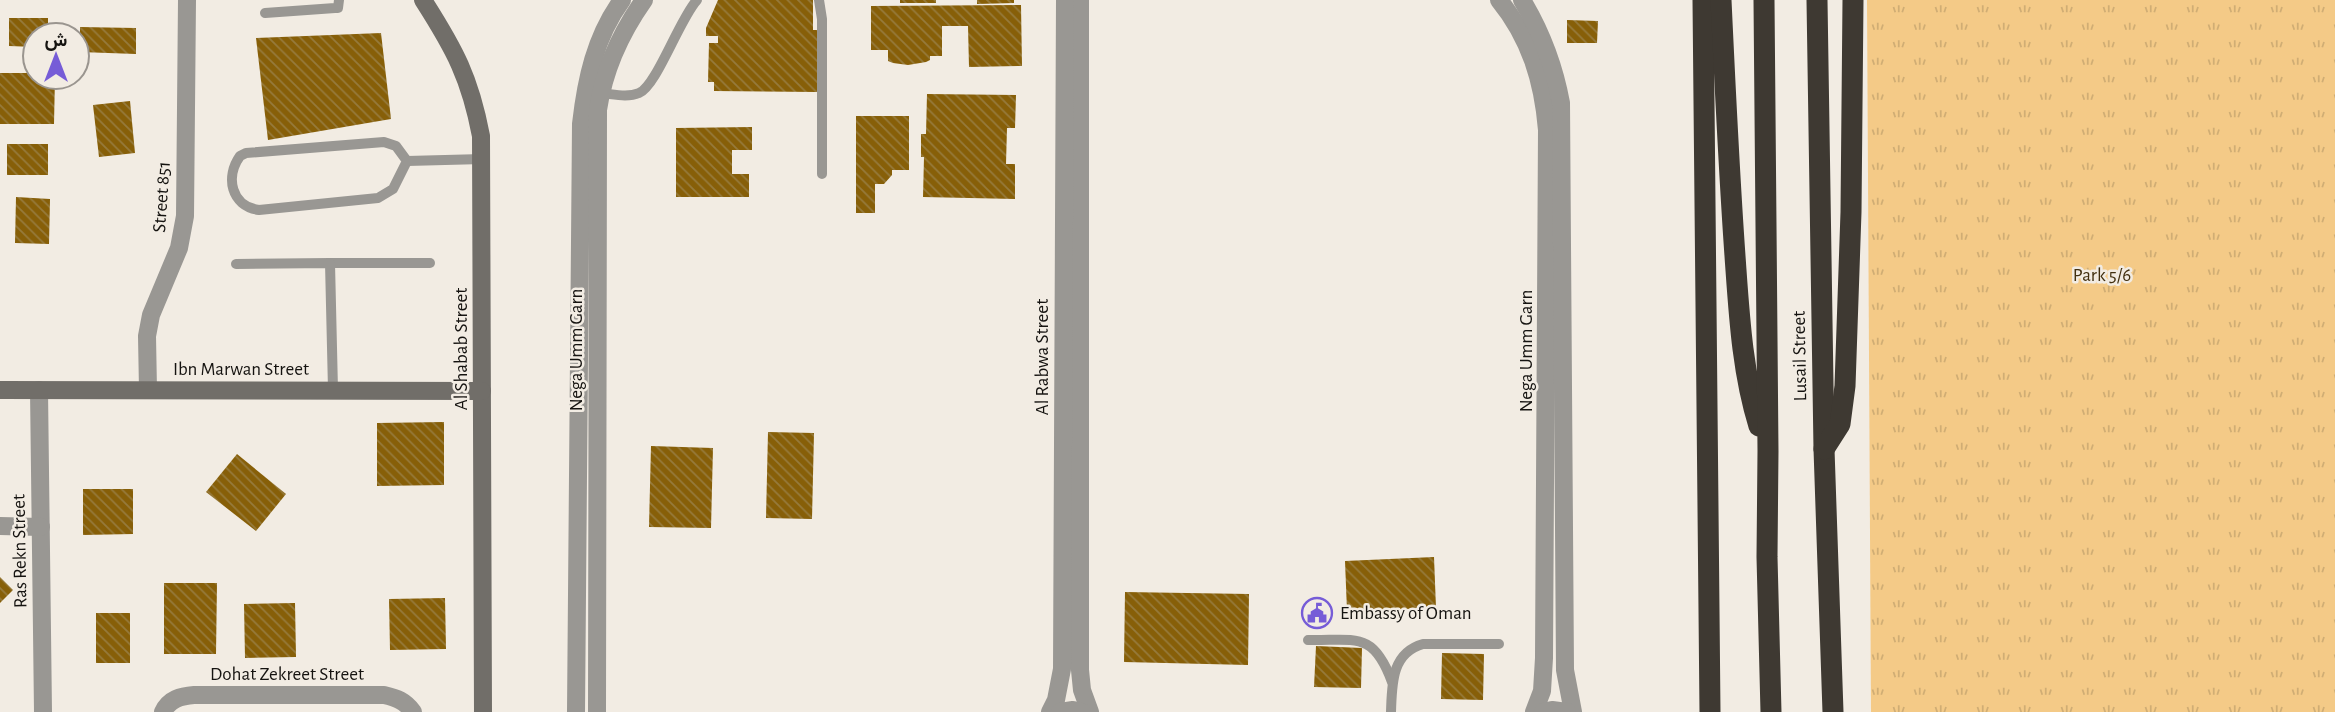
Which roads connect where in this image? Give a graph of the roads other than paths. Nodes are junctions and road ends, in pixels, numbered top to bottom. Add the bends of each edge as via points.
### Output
1 (187, 0) edge
2 (339, 0) edge
3 (423, 0) edge
4 (622, 0) edge
5 (645, 0) edge
6 (697, 0) edge
7 (819, 0) edge
8 (1065, 0) edge
9 (1080, 0) edge
10 (1499, 0) edge
11 (1521, 0) edge
12 (1703, 0) edge
13 (1721, 0) edge
14 (1764, 0) edge
15 (1817, 0) edge
16 (1853, 0) edge
17 (265, 13) dead end
18 (600, 93) junction
19 (483, 159) junction
20 (407, 161) junction
21 (822, 174) dead end
22 (330, 263) junction
23 (430, 263) dead end
24 (236, 264) dead end
25 (0, 390) edge
26 (39, 390) junction
27 (148, 390) junction
28 (333, 390) junction
29 (482, 391) junction
30 (1824, 449) junction
31 (1768, 451) junction
32 (0, 526) edge
33 (41, 527) junction
34 (1308, 640) dead end
35 (1499, 644) dead end
36 (1392, 682) junction
37 (1709, 710) edge
38 (43, 712) edge
39 (163, 712) edge
40 (413, 712) edge
41 (484, 712) edge
42 (576, 712) edge
43 (597, 712) edge
44 (1051, 712) edge
45 (1060, 712) edge
46 (1082, 712) edge
47 (1090, 712) edge
48 (1391, 712) edge
49 (1534, 712) edge
50 (1543, 712) edge
51 (1567, 712) edge
52 (1573, 712) edge
53 (1771, 712) edge
54 (1833, 712) edge

1 - 27 street, Street 851 via 185,216 179,248 151,315
2 - 17 lane via 338,8
3 - 19 street, Al Shabab Street via 465,73
4 - 42 street, Nega Umm Garn via 599,42 587,78 581,124
5 - 18 street, Nega Umm Garn via 616,45
6 - 18 lane via 642,93
7 - 21 lane
8 - 44 street, Al Rabwa Street via 1062,669
9 - 47 street, Al Rabwa Street via 1080,670
10 - 49 street, Nega Umm Garn via 1524,36 1538,71 1547,130 1544,658 1542,691
11 - 52 street, Nega Umm Garn via 1542,35 1561,103 1565,670
12 - 37 highway
13 - 31 highway via 1739,307 1748,378
14 - 31 highway, Lusail Street
15 - 30 highway, Lusail Street
16 - 30 highway via 1844,386 1840,424
18 - 43 street, Nega Umm Garn
19 - 20 lane
19 - 29 street, Al Shabab Street
20 - 20 lane via 396,146 384,142 246,153 234,167 234,194 240,204 259,210 378,198 393,189
22 - 23 lane
22 - 24 lane
22 - 28 lane
25 - 26 street, Ibn Marwan Street
26 - 27 street, Ibn Marwan Street
26 - 33 street, Ras Rekn Street
27 - 28 street, Ibn Marwan Street
28 - 29 street, Ibn Marwan Street
29 - 41 street, Al Shabab Street
30 - 54 highway, Lusail Street
31 - 53 highway, Lusail Street
32 - 33 street
33 - 38 street, Ras Rekn Street
34 - 36 lane via 1370,644
35 - 36 lane via 1412,647 1400,659
36 - 48 lane
39 - 40 street, Dohat Zekreet Street via 182,696 384,695 398,698
45 - 46 street
50 - 51 street

